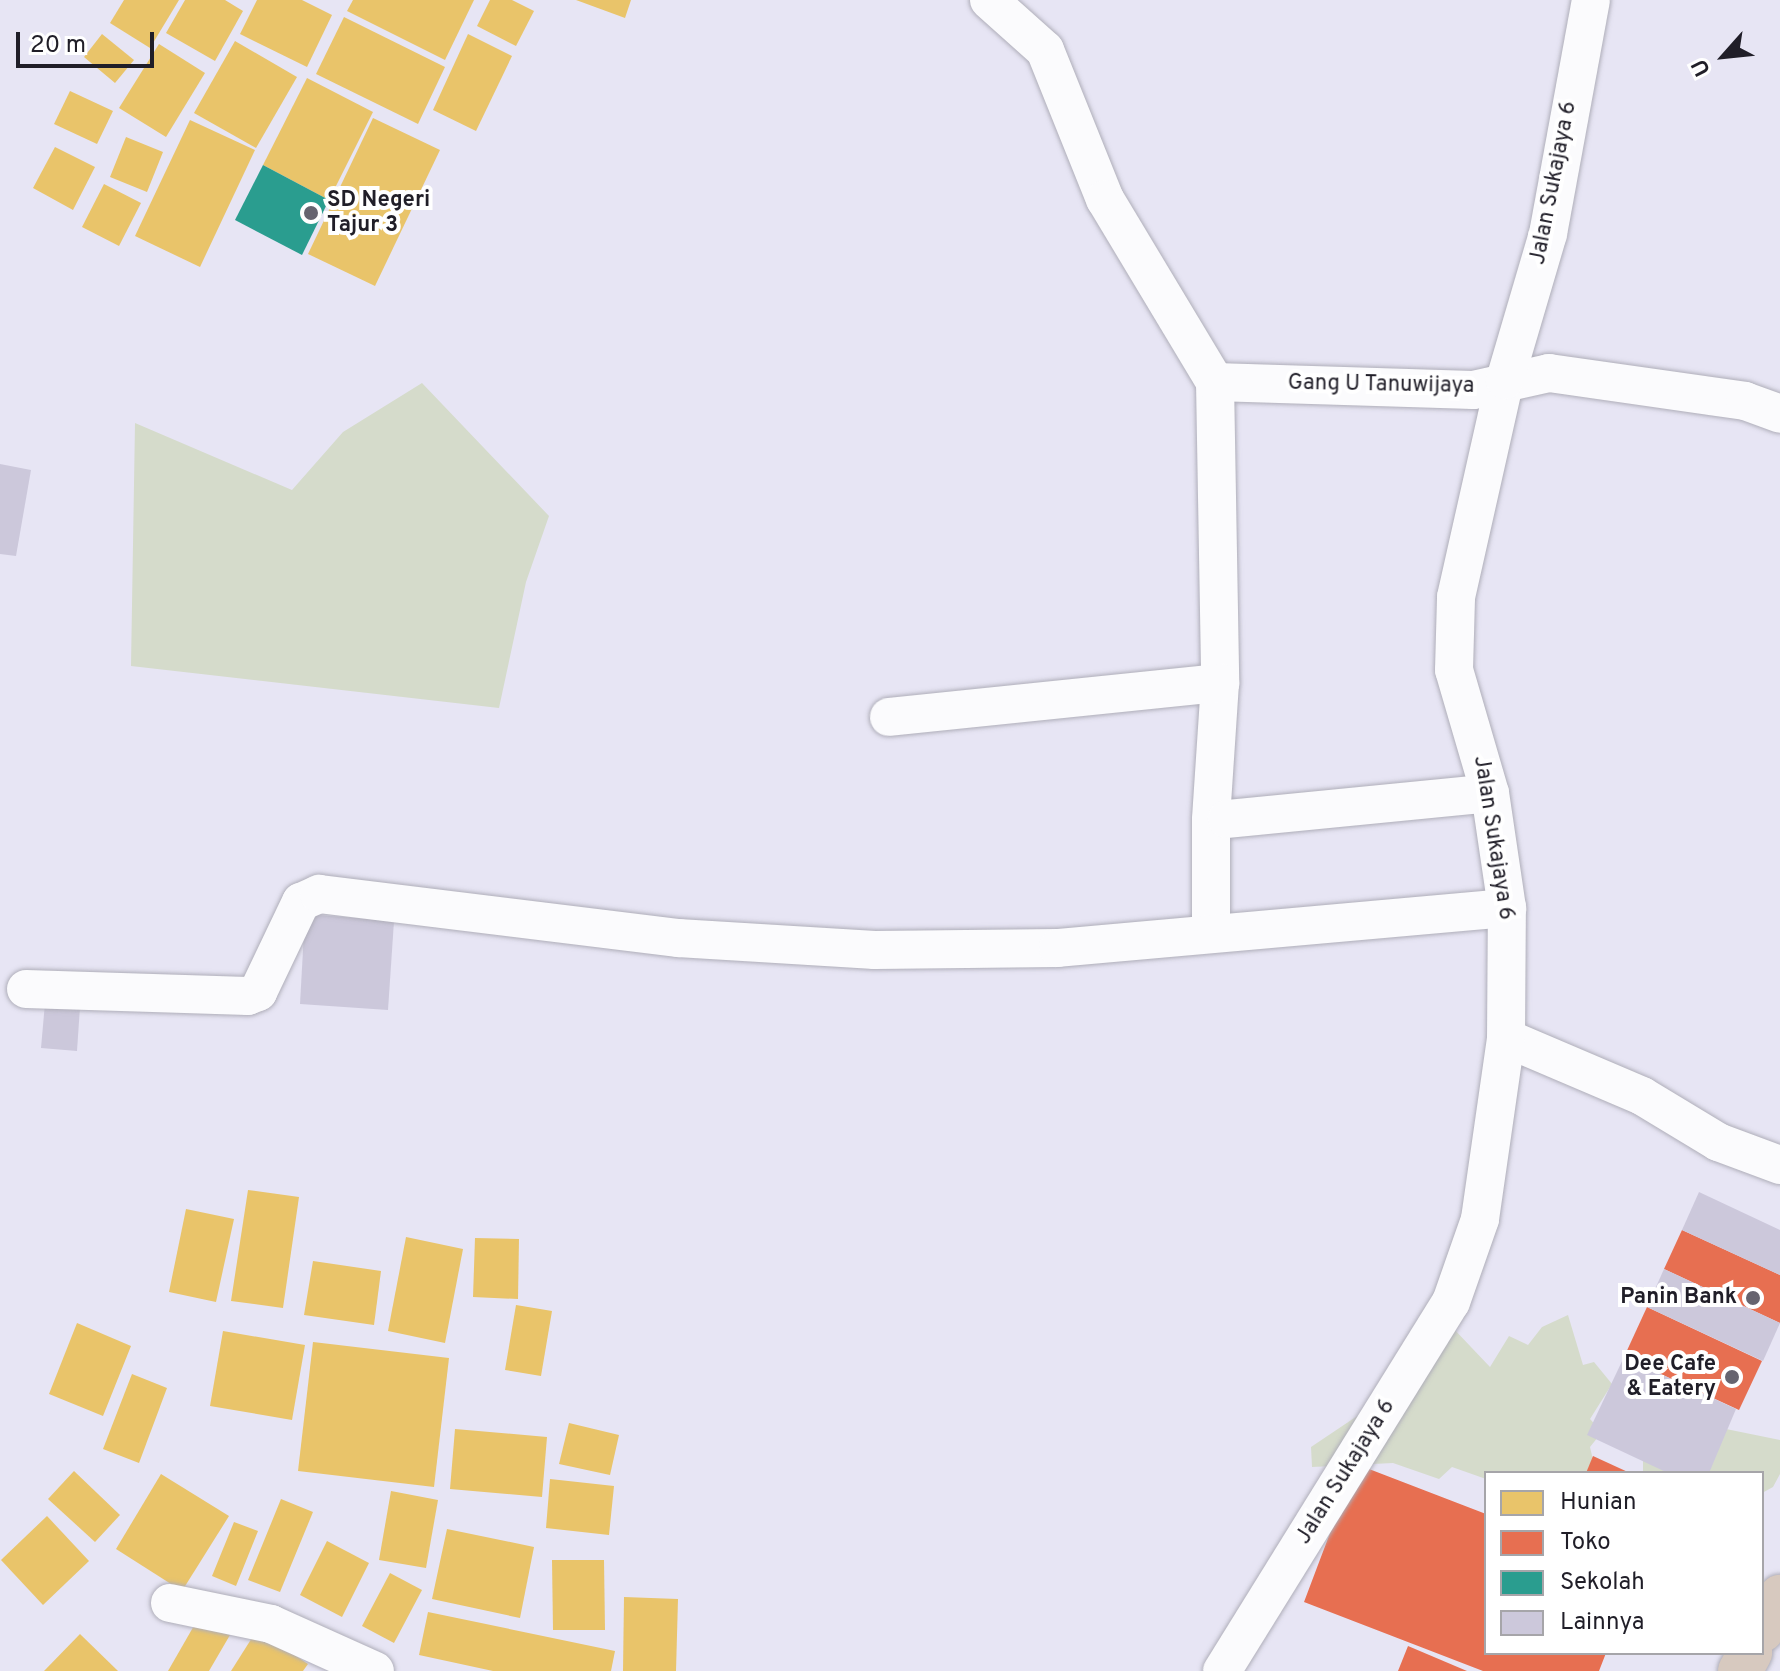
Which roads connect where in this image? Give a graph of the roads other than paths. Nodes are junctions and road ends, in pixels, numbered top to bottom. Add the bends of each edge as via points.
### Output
1 (989, 0) edge
2 (1591, 0) edge
3 (1505, 380) junction
4 (1215, 382) junction
5 (1780, 414) edge
6 (1220, 683) junction
7 (889, 717) dead end
8 (1490, 793) junction
9 (1227, 819) dead end
10 (1507, 908) junction
11 (1211, 933) junction
12 (26, 989) dead end
13 (1506, 1038) junction
14 (1780, 1165) edge
15 (1780, 1597) edge
16 (170, 1603) dead end
17 (1764, 1626) edge
18 (375, 1671) edge
19 (1222, 1671) edge

1 - 4 street via 1045,50 1105,199
2 - 3 street, Jalan Sukajaya 6 via 1548,234
3 - 4 street, Gang U Tanuwijaya via 1473,390
3 - 5 street, Gang U Tanuwijaya via 1549,373 1745,401
3 - 8 street, Jalan Sukajaya 6 via 1453,629 1454,670
4 - 6 street
6 - 7 street
6 - 11 street via 1211,820
8 - 9 street
8 - 10 street, Jalan Sukajaya 6
10 - 11 street
10 - 13 street, Jalan Sukajaya 6
11 - 12 street via 1058,948 875,950 678,938 319,894 301,902 258,992 248,996
13 - 14 street via 1642,1096 1718,1142
13 - 19 street, Jalan Sukajaya 6 via 1480,1219 1451,1302
15 - 17 highway
16 - 18 street via 271,1624

